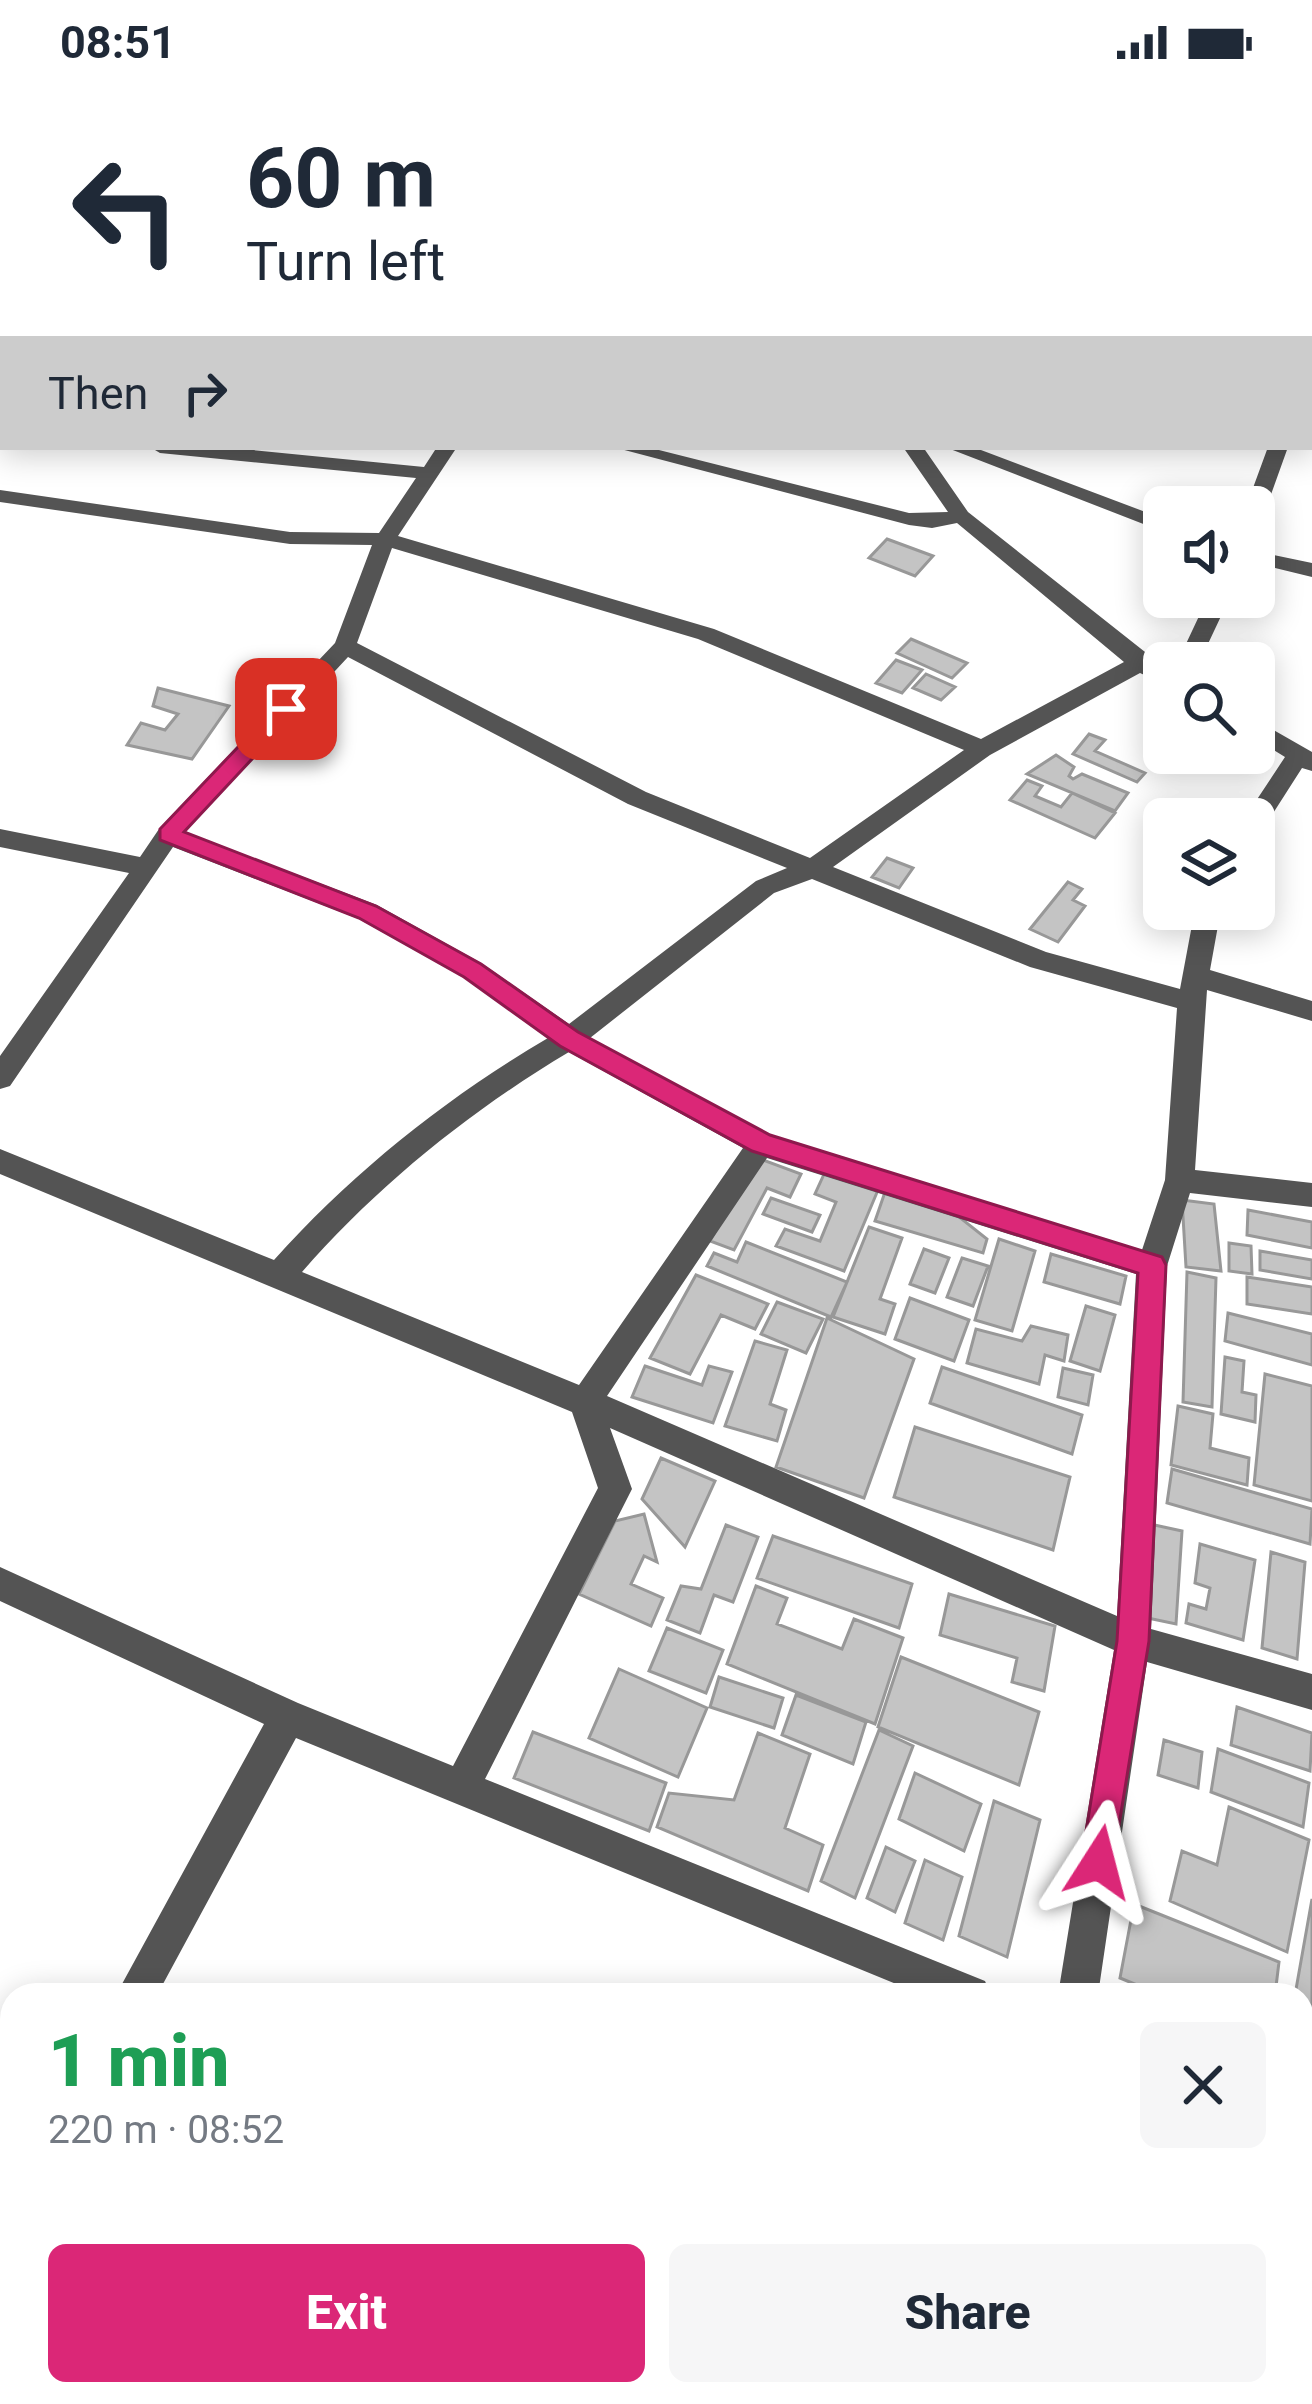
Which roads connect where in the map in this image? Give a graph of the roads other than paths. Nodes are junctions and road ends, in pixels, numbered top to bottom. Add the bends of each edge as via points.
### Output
1 (191, 450) edge
2 (445, 450) edge
3 (635, 450) edge
4 (915, 450) edge
5 (964, 450) edge
6 (1277, 450) edge
7 (428, 473) junction
8 (1264, 486) edge
9 (0, 496) edge
10 (961, 516) junction
11 (1143, 518) edge
12 (385, 539) junction
13 (1275, 562) edge
14 (1312, 570) edge
15 (345, 646) junction
16 (1140, 663) junction
17 (1143, 665) edge
18 (1275, 740) edge
19 (982, 749) junction
20 (1306, 758) edge
21 (1274, 798) edge
22 (168, 835) junction
23 (0, 838) edge
24 (145, 867) junction
25 (814, 868) junction
26 (1204, 930) edge
27 (1193, 989) junction
28 (1312, 1011) edge
29 (569, 1039) junction
30 (0, 1078) edge
31 (761, 1144) junction
32 (0, 1161) edge
33 (1180, 1180) junction
34 (1312, 1195) edge
35 (1152, 1265) junction
36 (278, 1276) junction
37 (585, 1402) junction
38 (0, 1584) edge
39 (1133, 1641) junction
40 (1312, 1692) edge
41 (288, 1717) junction
42 (461, 1788) junction
43 (143, 1983) edge
44 (941, 1983) edge
45 (1080, 1983) edge

1 - 7 street
2 - 7 street
3 - 10 street via 909,519
4 - 10 street
5 - 11 street
6 - 8 street
7 - 12 street
9 - 12 street via 290,538
10 - 16 street
12 - 15 street
12 - 19 street via 706,634
13 - 14 street
15 - 22 street
15 - 25 street via 638,797
16 - 17 street
16 - 19 street
18 - 20 street
19 - 25 street
20 - 21 street
22 - 24 street
22 - 29 street via 368,912 472,970
23 - 24 street
24 - 30 street
25 - 27 street via 1039,960
25 - 29 street via 765,887
26 - 27 street
27 - 28 street
27 - 33 street
29 - 31 street
29 - 36 street via 493,1084 341,1206
31 - 35 street
31 - 37 street
32 - 36 street
33 - 34 street
33 - 35 street
35 - 39 street
36 - 37 street
37 - 39 street
37 - 42 street via 615,1489
38 - 41 street
39 - 40 street
39 - 45 street
41 - 42 street
41 - 43 street
42 - 44 street

